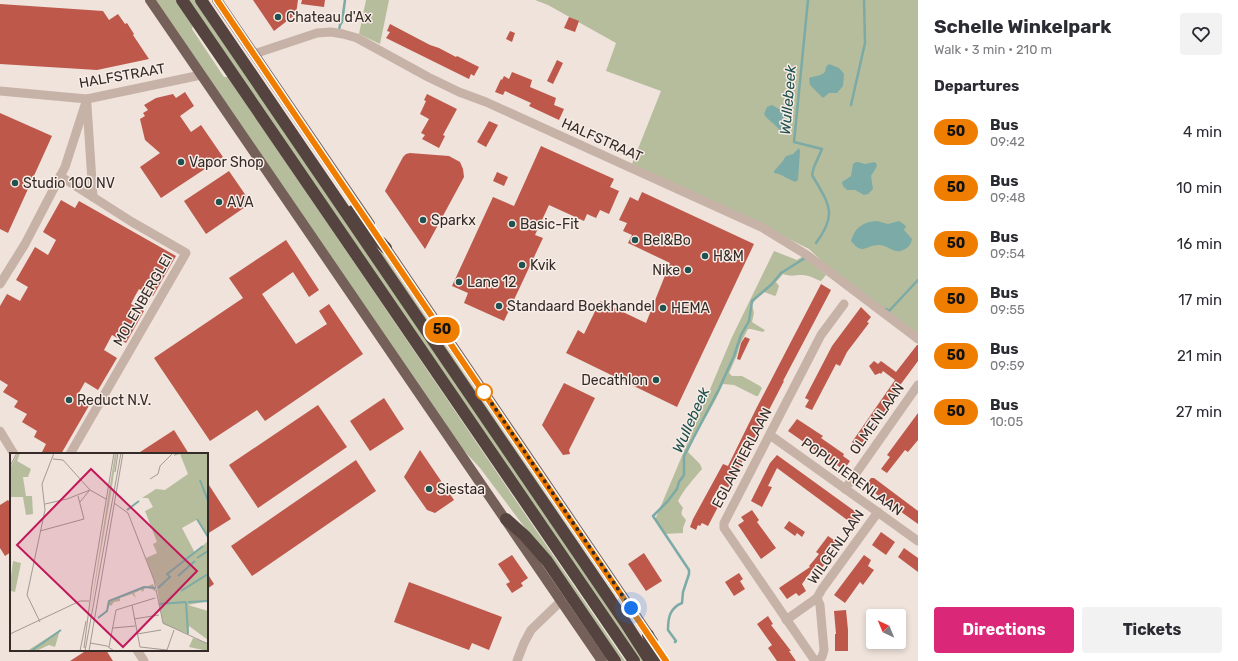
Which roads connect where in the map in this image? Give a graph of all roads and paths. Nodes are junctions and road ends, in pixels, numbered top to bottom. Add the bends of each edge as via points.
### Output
1 (150, 0) edge
2 (182, 0) edge
3 (200, 0) edge
4 (217, 0) edge
5 (254, 54) junction
6 (201, 74) junction
7 (0, 91) edge
8 (86, 99) junction
9 (60, 176) junction
10 (331, 191) junction
11 (93, 197) junction
12 (386, 248) junction
13 (0, 284) edge
14 (844, 304) dead end
15 (918, 339) edge
16 (918, 385) edge
17 (0, 431) edge
18 (770, 435) junction
19 (13, 453) edge
20 (71, 453) edge
21 (845, 488) junction
22 (878, 512) junction
23 (506, 519) junction
24 (918, 541) edge
25 (817, 598) junction
26 (561, 601) junction
27 (786, 620) junction
28 (648, 635) junction
29 (138, 651) edge
30 (144, 661) edge
31 (518, 661) edge
32 (602, 661) edge
33 (615, 661) edge
34 (634, 661) edge
35 (650, 661) edge
36 (661, 661) edge
37 (666, 661) edge
38 (815, 661) edge
39 (818, 661) edge

1 - 6 main road
2 - 34 highway
3 - 10 highway
4 - 5 main road
5 - 12 main road
5 - 15 street, HALFSTRAAT via 317,33 331,32 357,38 459,92 763,228 807,255
6 - 8 street, HALFSTRAAT
6 - 23 main road
7 - 8 street, HALFSTRAAT
8 - 9 street
8 - 11 street
9 - 11 street, MOLENBERGLEI
9 - 13 street via 25,244
10 - 12 highway via 350,207
10 - 35 highway
11 - 20 street, MOLENBERGLEI via 186,253
12 - 28 main road
14 - 18 street, EGLANTIERLAAN via 821,335
16 - 21 street, OLMENLAAN
17 - 19 street
18 - 21 street, POPULIERENLAAN
18 - 27 street, EGLANTIERLAAN via 724,523 724,528
21 - 22 street, POPULIERENLAAN
22 - 24 street, POPULIERENLAAN
22 - 25 street, WILGENLAAN
23 - 26 main road
23 - 33 highway via 547,561
25 - 27 street, WILGENLAAN
25 - 39 street, WILGENLAAN via 820,605 824,650
26 - 31 street via 531,630
26 - 32 main road
27 - 38 street, EGLANTIERLAAN
28 - 36 highway
28 - 37 main road
29 - 30 street

